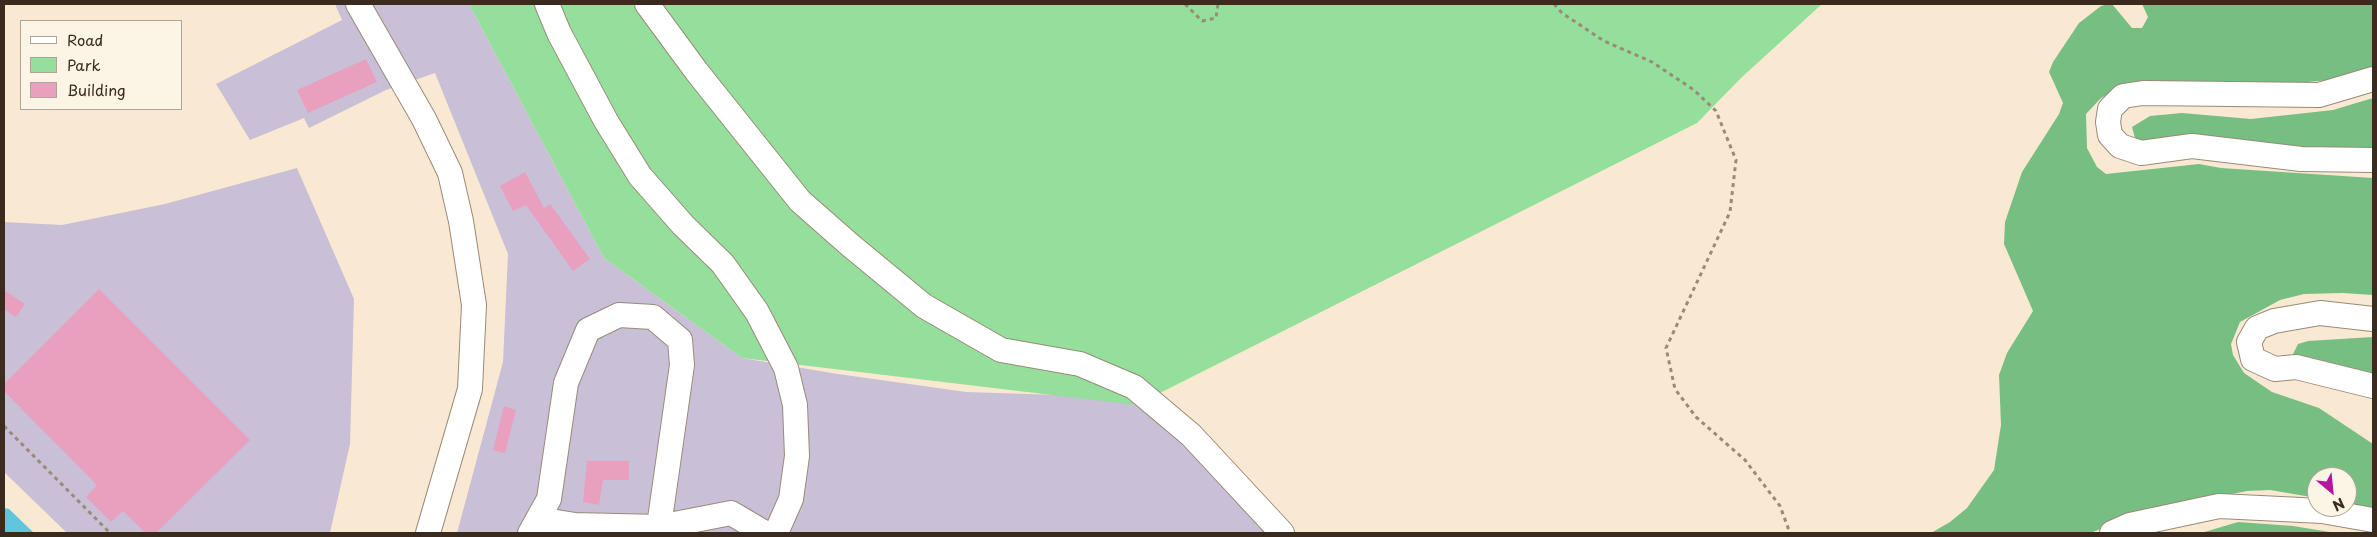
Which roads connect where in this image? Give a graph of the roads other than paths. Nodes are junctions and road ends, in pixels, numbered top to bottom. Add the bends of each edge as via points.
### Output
1 (358, 4) edge
2 (547, 4) edge
3 (647, 4) edge
4 (2373, 79) edge
5 (2373, 160) edge
6 (2373, 319) edge
7 (2373, 386) edge
8 (2373, 520) edge
9 (534, 526) edge
10 (658, 530) edge
11 (428, 533) edge
12 (765, 533) edge
13 (776, 533) edge
14 (1282, 533) edge
15 (2112, 533) edge

1 - 11 street via 424,119 450,173 474,305 470,389
2 - 13 street via 602,113 640,176 723,264 757,312 786,368 795,405 797,456 791,499
3 - 14 street via 800,201 850,245 924,306 1001,350 1080,364 1134,387 1191,435
4 - 5 street via 2319,96 2143,93 2123,96 2110,109 2108,122 2110,135 2120,146 2141,154 2192,146 2300,159
6 - 7 street via 2320,313 2274,321 2257,328 2249,342 2253,359 2275,369 2296,367
8 - 15 street via 2322,511 2219,506 2130,525
9 - 10 street
9 - 10 street via 549,499 566,383 588,330 619,315 652,318 680,340 682,365
10 - 12 street via 731,513

